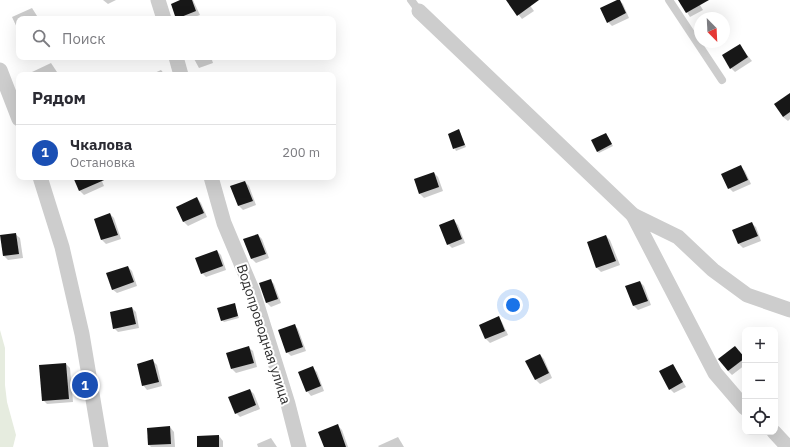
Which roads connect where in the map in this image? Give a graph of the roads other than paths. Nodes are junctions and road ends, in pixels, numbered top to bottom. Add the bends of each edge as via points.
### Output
1 (158, 0) edge
2 (669, 0) edge
3 (415, 5) edge
4 (163, 16) edge
5 (177, 60) edge
6 (0, 70) edge
7 (180, 72) edge
8 (722, 80) dead end
9 (16, 111) edge
10 (41, 180) edge
11 (212, 180) edge
12 (633, 215) junction
13 (790, 310) edge
14 (742, 404) edge
15 (777, 435) edge
16 (101, 447) edge
17 (299, 447) edge
18 (788, 447) edge

1 - 4 street
2 - 8 lane
3 - 12 street
5 - 7 street
6 - 9 street
10 - 16 street via 62,247 82,334
11 - 17 street, Водопроводная улица via 224,223 253,292
12 - 13 street via 678,237 713,270 747,295
12 - 14 street via 716,373
15 - 18 street

